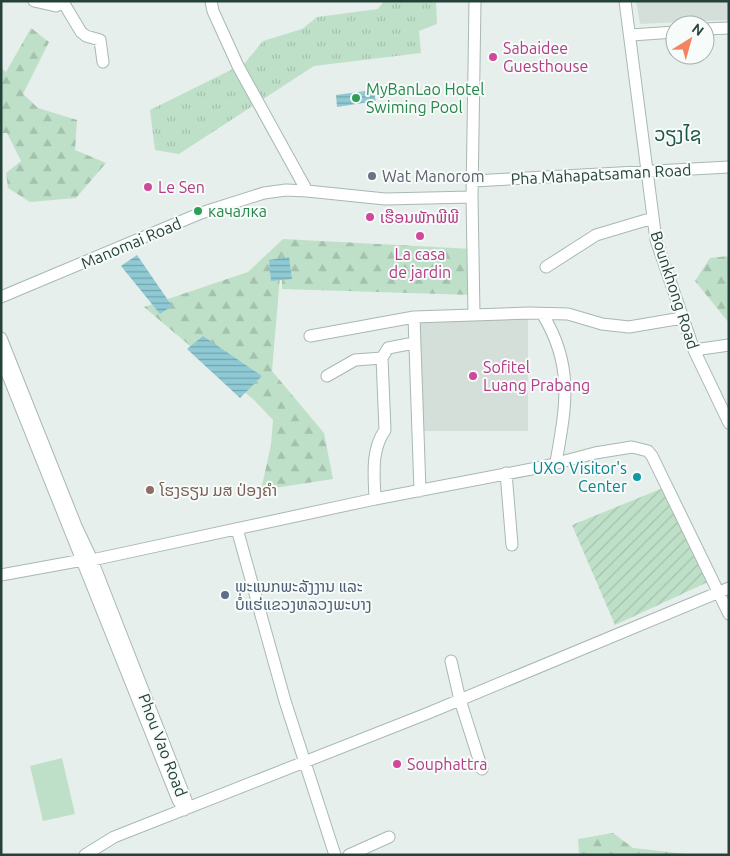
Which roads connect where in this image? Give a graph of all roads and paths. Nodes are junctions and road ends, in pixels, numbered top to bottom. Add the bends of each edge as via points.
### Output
1 (34, 1) edge
2 (211, 1) edge
3 (475, 1) edge
4 (625, 1) edge
5 (64, 2) edge
6 (729, 28) edge
7 (715, 29) edge
8 (665, 33) edge
9 (631, 35) junction
10 (103, 62) dead end
11 (729, 167) edge
12 (647, 171) junction
13 (473, 181) junction
14 (307, 191) junction
15 (472, 197) junction
16 (654, 218) junction
17 (546, 267) dead end
18 (1, 297) edge
19 (474, 314) junction
20 (543, 315) junction
21 (414, 317) junction
22 (682, 318) junction
23 (310, 336) dead end
24 (1, 338) edge
25 (414, 343) junction
26 (729, 346) edge
27 (694, 350) junction
28 (1, 358) edge
29 (382, 358) junction
30 (327, 376) dead end
31 (729, 423) edge
32 (556, 462) junction
33 (506, 474) junction
34 (420, 491) junction
35 (375, 499) junction
36 (237, 529) junction
37 (512, 545) dead end
38 (87, 560) junction
39 (1, 574) edge
40 (724, 590) edge
41 (729, 614) edge
42 (450, 662) dead end
43 (460, 700) junction
44 (304, 763) junction
45 (482, 769) dead end
46 (184, 810) junction
47 (389, 837) dead end
48 (85, 855) edge
49 (335, 855) edge
50 (349, 855) edge

1 - 5 street via 56,6
2 - 14 street via 238,66
3 - 13 street
4 - 9 street, Bounkhong Road
5 - 10 street via 81,32 100,40
6 - 7 street
8 - 9 street
9 - 12 street, Bounkhong Road
11 - 12 street, Pha Mahapatsaman Road
12 - 13 street, Pha Mahapatsaman Road
12 - 16 street, Bounkhong Road
13 - 15 street
14 - 15 street, Manomai Road via 385,199
14 - 18 street, Manomai Road via 286,190 243,198
15 - 19 street
16 - 17 street via 596,235
16 - 22 street, Bounkhong Road via 656,240
19 - 20 street
19 - 21 street
20 - 22 street via 568,314 602,324 629,327
20 - 32 street via 556,336 564,366 566,404
21 - 23 street
21 - 25 street
22 - 27 street, Bounkhong Road
24 - 38 street, Phou Vao Road
25 - 29 street via 388,348
25 - 34 street
26 - 27 street
27 - 31 street, Bounkhong Road
28 - 38 street, Phou Vao Road
29 - 30 street via 355,360
29 - 35 street via 385,430 378,438 374,465
32 - 33 street
32 - 40 street via 632,447 648,451
33 - 34 street
33 - 37 street
34 - 35 street
35 - 36 street
36 - 38 street
36 - 44 street
38 - 39 street
38 - 46 street, Phou Vao Road
40 - 41 street
40 - 43 street
42 - 43 street
43 - 44 street
43 - 45 street
44 - 46 street
44 - 49 street
46 - 48 street via 114,837
47 - 50 street

